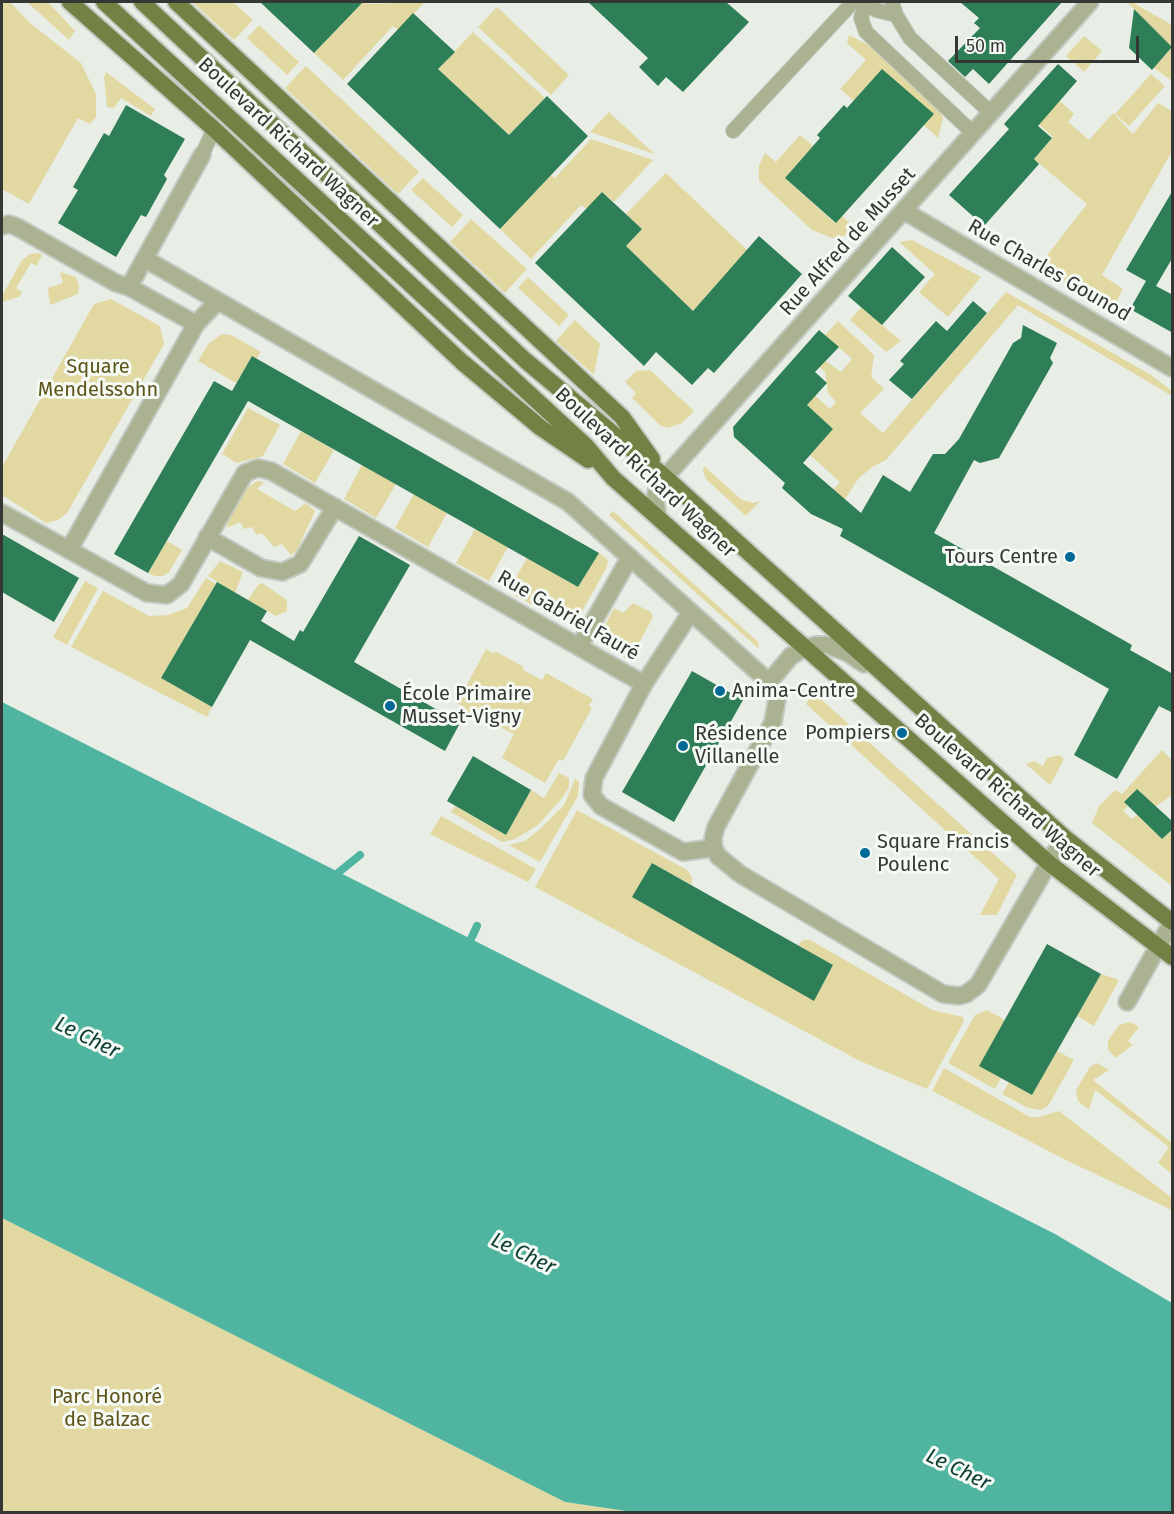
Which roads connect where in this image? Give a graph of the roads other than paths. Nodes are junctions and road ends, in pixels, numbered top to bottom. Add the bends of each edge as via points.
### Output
1 (70, 2) edge
2 (104, 2) edge
3 (142, 2) edge
4 (176, 2) edge
5 (853, 2) edge
6 (865, 2) edge
7 (1090, 2) edge
8 (894, 8) edge
9 (991, 113) junction
10 (214, 129) junction
11 (733, 131) dead end
12 (973, 133) junction
13 (202, 155) joint
14 (904, 211) junction
15 (2, 226) edge
16 (145, 259) junction
17 (129, 287) junction
18 (218, 301) junction
19 (196, 324) junction
20 (1173, 368) edge
21 (665, 477) junction
22 (613, 478) junction
23 (335, 507) junction
24 (2, 513) edge
25 (658, 517) junction
26 (207, 537) junction
27 (69, 550) junction
28 (630, 557) junction
29 (692, 612) junction
30 (579, 646) junction
31 (805, 648) junction
32 (769, 682) junction
33 (890, 682) junction
34 (645, 684) junction
35 (1064, 837) junction
36 (714, 849) junction
37 (1050, 864) junction
38 (1173, 922) edge
39 (1159, 947) junction
40 (1173, 957) edge
41 (1127, 1002) dead end

1 - 10 main road
2 - 22 main road, Boulevard Richard Wagner via 586,446
3 - 21 main road, Boulevard Richard Wagner via 526,361
4 - 21 main road via 622,417
5 - 11 lane
6 - 8 lane via 884,14
6 - 12 lane via 861,18 866,32
7 - 9 street, Rue Alfred de Musset
8 - 9 lane via 920,49
9 - 12 street, Rue Alfred de Musset
10 - 13 lane
10 - 22 main road via 462,362 541,428
12 - 14 street, Rue Alfred de Musset
13 - 16 street
14 - 20 street, Rue Charles Gounod
14 - 21 street, Rue Alfred de Musset
15 - 17 street via 17,227
16 - 17 street
16 - 18 street
17 - 19 street
18 - 19 street
18 - 28 street via 553,493 583,513
19 - 27 street
21 - 25 street, Rue Alfred de Musset via 656,491
21 - 33 main road, Boulevard Richard Wagner
22 - 25 main road, Boulevard Richard Wagner
23 - 26 street via 300,564 282,573 261,568
23 - 26 street, Rue Gabriel Fauré via 271,471 250,470 241,478
23 - 30 street, Rue Gabriel Fauré
24 - 27 street
25 - 31 main road, Boulevard Richard Wagner
26 - 27 street, Rue Gabriel Fauré via 181,584 167,595 147,592
28 - 29 street
28 - 30 street
29 - 32 street
29 - 34 street
30 - 34 street, Rue Gabriel Fauré
31 - 32 street via 791,656
31 - 33 street via 827,645 848,653
31 - 37 main road, Boulevard Richard Wagner
32 - 36 street via 777,699 773,722 716,827
33 - 35 main road, Boulevard Richard Wagner
34 - 36 street, Rue Gabriel Fauré via 594,778 592,795 601,806 683,852
35 - 37 street
35 - 38 main road, Boulevard Richard Wagner
36 - 37 street via 740,874 951,996 966,994 978,985
37 - 39 main road, Boulevard Richard Wagner
38 - 39 street
39 - 40 main road, Boulevard Richard Wagner
39 - 41 street

